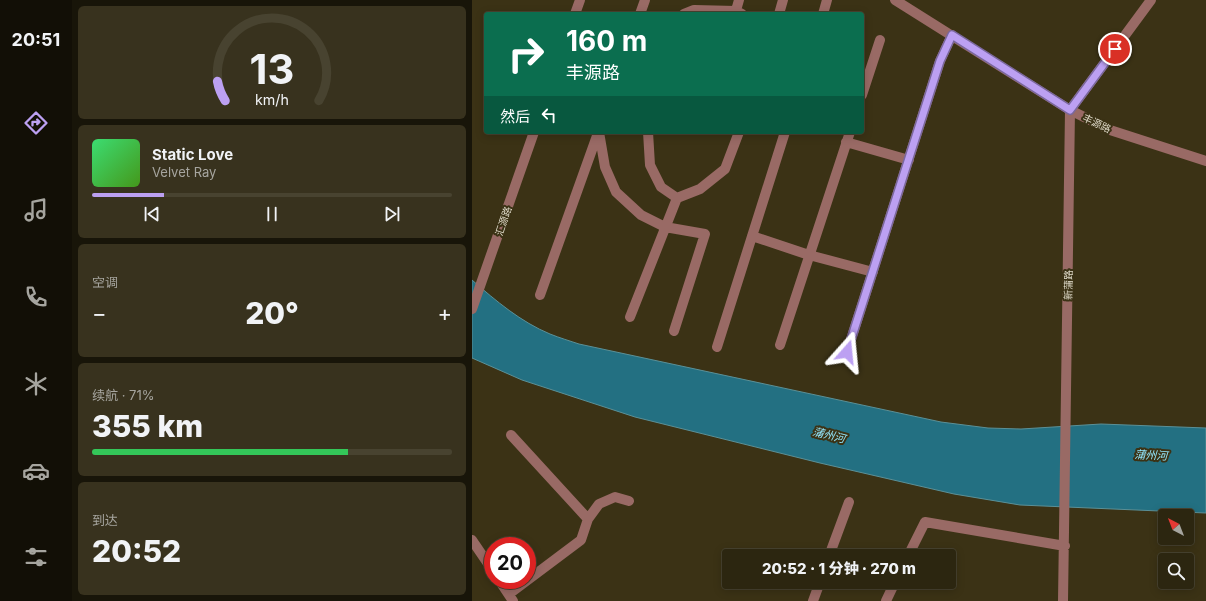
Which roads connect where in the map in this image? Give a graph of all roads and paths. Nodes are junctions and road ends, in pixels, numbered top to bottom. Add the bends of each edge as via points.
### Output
1 (580, 0) edge
2 (646, 0) edge
3 (740, 0) edge
4 (783, 0) edge
5 (827, 0) edge
6 (895, 0) edge
7 (1151, 0) edge
8 (576, 12) edge
9 (641, 12) edge
10 (689, 12) edge
11 (723, 12) edge
12 (738, 12) edge
13 (780, 12) edge
14 (824, 12) edge
15 (952, 35) junction
16 (880, 40) dead end
17 (864, 89) edge
18 (1070, 110) junction
19 (533, 134) edge
20 (598, 134) edge
21 (599, 134) edge
22 (648, 134) edge
23 (738, 134) edge
24 (784, 134) edge
25 (847, 135) edge
26 (909, 160) junction
27 (1206, 161) edge
28 (677, 198) junction
29 (665, 227) junction
30 (752, 236) junction
31 (809, 255) junction
32 (873, 272) junction
33 (540, 295) dead end
34 (472, 309) edge
35 (630, 317) dead end
36 (674, 331) dead end
37 (780, 344) dead end
38 (717, 346) dead end
39 (847, 352) dead end
40 (511, 435) dead end
41 (629, 502) dead end
42 (849, 502) dead end
43 (588, 519) junction
44 (472, 540) edge
45 (1065, 546) junction
46 (832, 549) edge
47 (912, 549) edge
48 (484, 558) edge
49 (505, 589) edge
50 (817, 589) edge
51 (892, 589) edge
52 (511, 598) edge
53 (1065, 599) edge
54 (813, 601) edge
55 (886, 601) edge

1 - 8 street
2 - 9 street
3 - 12 street
4 - 13 street
5 - 14 street
6 - 15 street, 丰源路
7 - 18 street
10 - 11 street
15 - 18 street, 丰源路
15 - 26 street via 940,61
16 - 17 street
18 - 27 street, 丰源路 via 1110,130
18 - 45 street, 新蒲路
19 - 34 street, 汇源路
20 - 33 street
21 - 29 street via 605,167 616,192 641,215
22 - 28 street via 650,165 661,187
23 - 28 street via 724,169 700,189
24 - 30 street
25 - 26 street
25 - 31 street
26 - 32 street
28 - 29 street
29 - 35 street
29 - 36 street via 705,234
30 - 31 street
30 - 38 street
31 - 32 street
31 - 37 street
32 - 39 street
40 - 43 street
41 - 43 street via 615,497 599,504
42 - 46 street
43 - 52 street via 581,540
44 - 48 street
45 - 47 street via 925,522
45 - 53 street, 新蒲路
49 - 52 street
50 - 54 street
51 - 55 street

